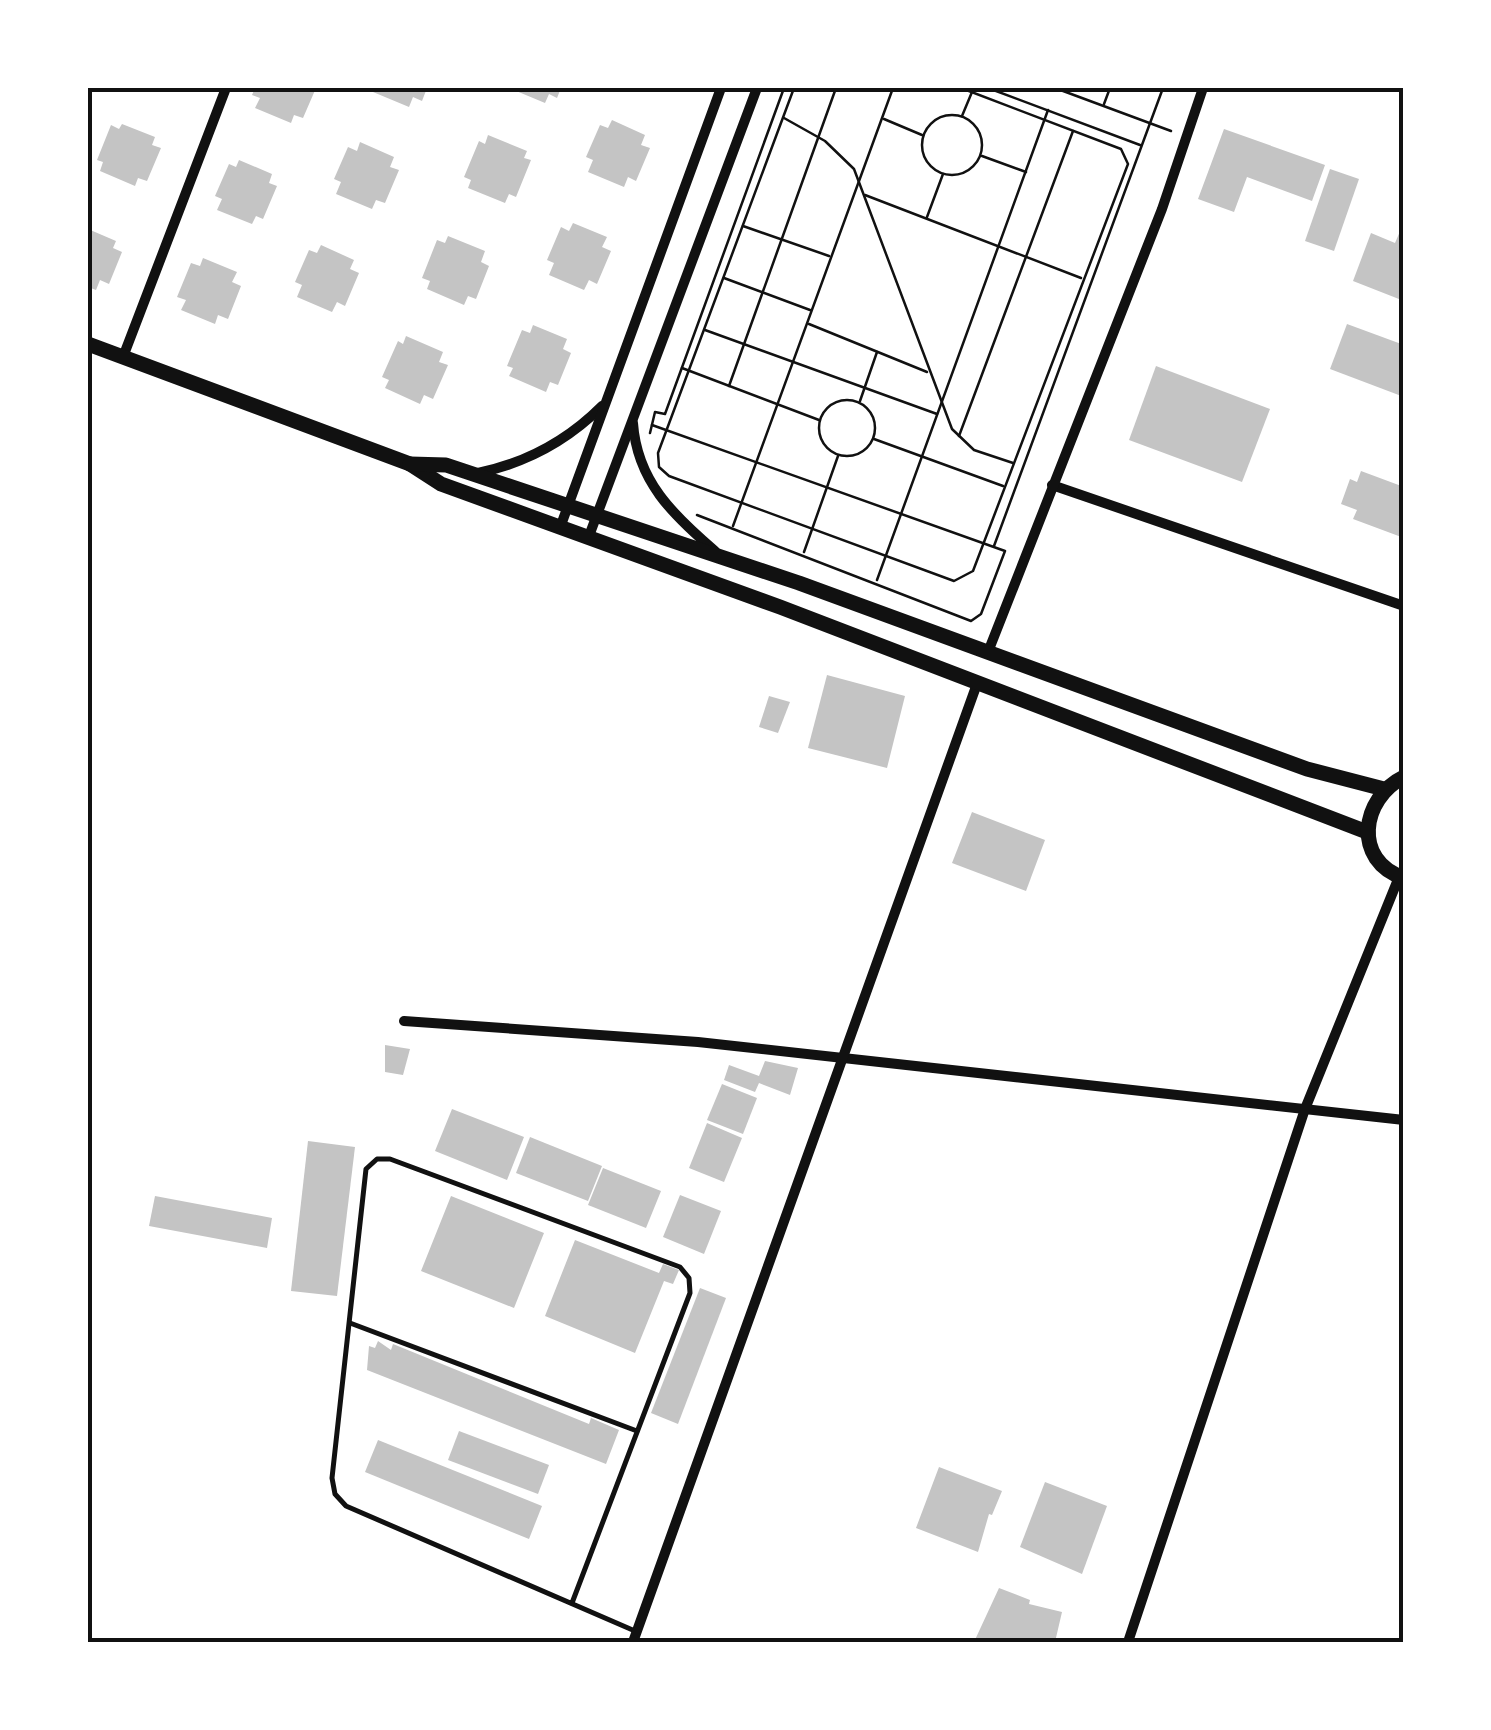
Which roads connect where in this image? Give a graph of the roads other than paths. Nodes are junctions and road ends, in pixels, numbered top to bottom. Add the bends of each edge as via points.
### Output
1 (226, 88) edge
2 (721, 88) edge
3 (756, 88) edge
4 (1203, 88) edge
5 (88, 344) edge
6 (123, 357) junction
7 (606, 402) junction
8 (633, 417) junction
9 (410, 464) junction
10 (472, 474) junction
11 (1052, 484) junction
12 (568, 506) junction
13 (596, 516) junction
14 (561, 525) junction
15 (589, 536) junction
16 (724, 558) junction
17 (1404, 606) edge
18 (988, 652) junction
19 (978, 681) junction
20 (1404, 777) edge
21 (1384, 789) junction
22 (1367, 832) junction
23 (1401, 878) edge
24 (404, 1021) dead end
25 (842, 1058) junction
26 (1305, 1109) junction
27 (1404, 1120) edge
28 (349, 1323) junction
29 (637, 1430) junction
30 (572, 1603) junction
31 (635, 1637) edge
32 (1128, 1642) edge

1 - 6 street
2 - 7 street
3 - 8 street
4 - 11 street
5 - 6 main road
6 - 9 main road
7 - 10 street via 534,455
7 - 12 street
8 - 13 street
8 - 16 street via 636,447 656,492
9 - 10 main road
9 - 14 main road via 441,484
10 - 12 main road
11 - 17 street
11 - 18 street
12 - 13 main road
12 - 14 street
13 - 15 street
13 - 16 main road
14 - 15 main road
15 - 19 main road
16 - 18 main road
18 - 21 main road via 1307,768
19 - 22 main road
19 - 25 street
20 - 21 main road
21 - 22 main road
22 - 23 main road via 1381,865
23 - 26 street
24 - 25 street
25 - 26 street
25 - 31 street
26 - 27 street
26 - 32 street
28 - 29 lane
28 - 29 lane via 366,1169 377,1159 390,1160 685,1272 690,1293
28 - 30 lane via 332,1478 340,1500
29 - 30 lane
30 - 31 lane

